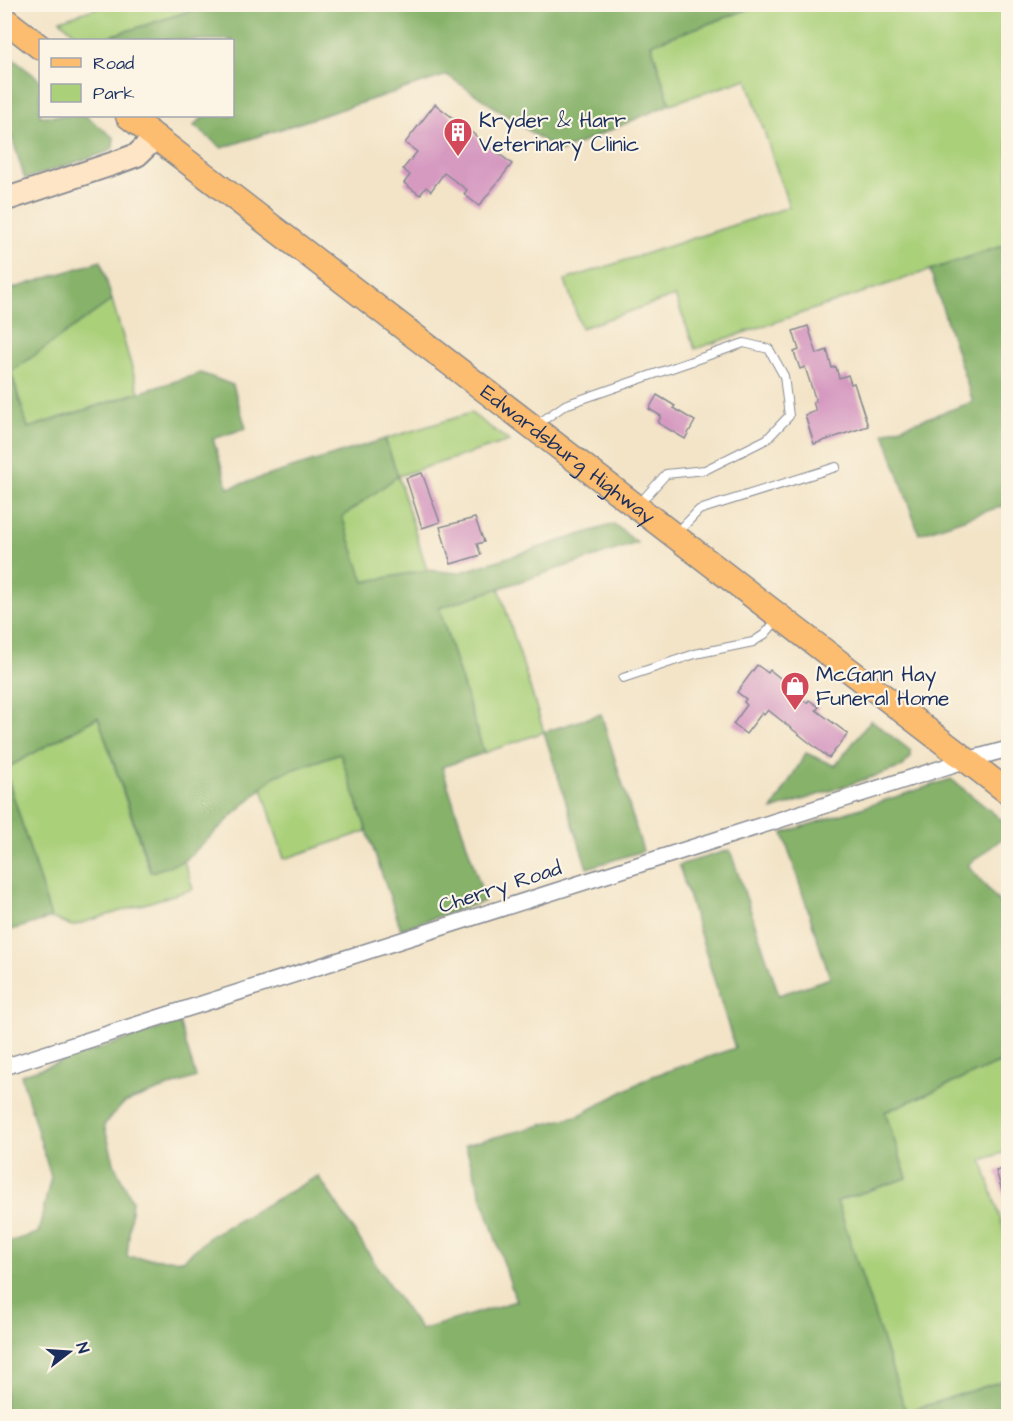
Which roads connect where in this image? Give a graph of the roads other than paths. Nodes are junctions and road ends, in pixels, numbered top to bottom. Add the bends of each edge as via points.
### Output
1 (4, 19) edge
2 (39, 46) edge
3 (129, 117) edge
4 (156, 137) junction
5 (4, 200) edge
6 (534, 427) junction
7 (836, 467) dead end
8 (637, 506) junction
9 (675, 536) junction
10 (780, 616) junction
11 (623, 678) dead end
12 (1008, 749) edge
13 (967, 759) junction
14 (1008, 792) edge
15 (4, 1067) edge

1 - 2 main road
3 - 4 main road, Edwardsburg Highway
4 - 5 street via 137,154 118,162
4 - 6 main road, Edwardsburg Highway
6 - 8 main road, Edwardsburg Highway
6 - 8 lane via 565,405 744,343 769,349 784,376 789,416 767,440 705,470 666,474
7 - 9 lane via 699,510
8 - 9 main road, Edwardsburg Highway
9 - 10 main road, Edwardsburg Highway
10 - 11 lane via 753,642 695,654
10 - 13 main road, Edwardsburg Highway
12 - 13 street, Cherry Road
13 - 14 main road, Edwardsburg Highway
13 - 15 street, Cherry Road

